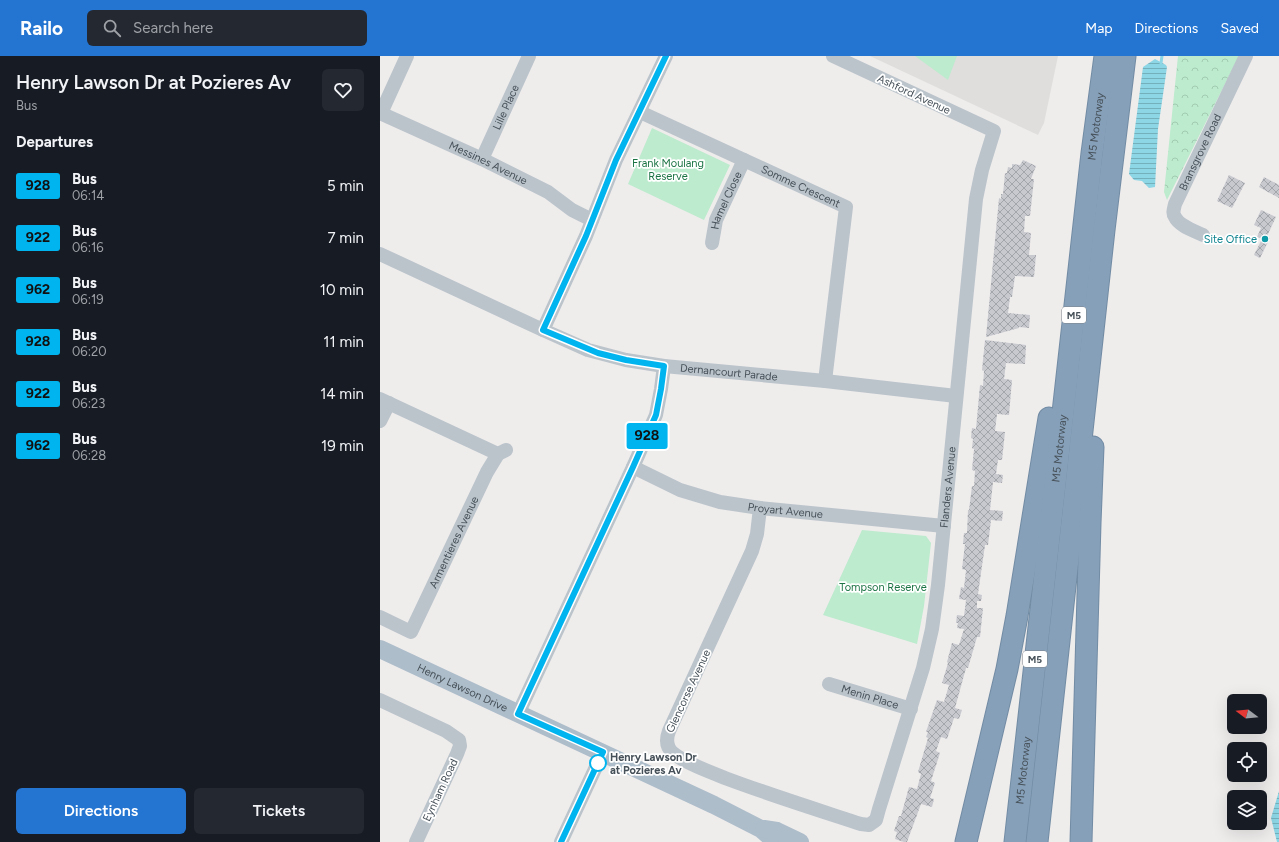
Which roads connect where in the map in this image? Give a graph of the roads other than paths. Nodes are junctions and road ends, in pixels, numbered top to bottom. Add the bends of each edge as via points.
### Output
1 (406, 56) edge
2 (529, 56) edge
3 (666, 56) edge
4 (833, 56) edge
5 (1105, 56) edge
6 (1124, 56) edge
7 (1246, 56) edge
8 (640, 112) junction
9 (380, 113) edge
10 (994, 132) joint
11 (1092, 153) junction
12 (482, 159) junction
13 (744, 160) junction
14 (592, 220) junction
15 (1104, 230) junction
16 (1203, 235) dead end
17 (712, 243) dead end
18 (380, 254) edge
19 (543, 330) junction
20 (664, 366) junction
21 (825, 381) junction
22 (956, 396) junction
23 (385, 401) edge
24 (380, 421) edge
25 (633, 467) junction
26 (760, 508) junction
27 (944, 526) junction
28 (380, 617) edge
29 (380, 649) edge
30 (829, 684) dead end
31 (380, 700) edge
32 (911, 709) junction
33 (518, 714) junction
34 (603, 752) junction
35 (861, 824) joint
36 (761, 829) junction
37 (966, 839) edge
38 (416, 842) edge
39 (561, 842) edge
40 (776, 842) edge
41 (800, 842) edge
42 (1015, 842) edge
43 (1037, 842) edge
44 (1082, 842) edge

1 - 9 street
2 - 12 street, Lille Place
3 - 8 street
4 - 10 street, Ashford Avenue
5 - 11 highway, M5 Motorway / M5
6 - 15 highway, M5 Motorway / M5
7 - 16 street, Bransgrove Road via 1175,204 1175,218
8 - 13 street, Somme Crescent
8 - 14 street via 616,160
9 - 12 street, Messines Avenue
10 - 22 street, Flanders Avenue via 976,198
11 - 37 highway via 1017,616
11 - 42 highway, M5 Motorway / M5
12 - 14 street, Messines Avenue via 548,192 572,210
13 - 17 street, Hamel Close via 716,220
13 - 21 street, Somme Crescent via 846,207
14 - 19 street
15 - 43 highway, M5 Motorway / M5
15 - 44 highway via 1091,484
18 - 19 street, Dernancourt Parade
19 - 20 street, Dernancourt Parade via 588,350
20 - 21 street, Dernancourt Parade
20 - 25 street via 656,415
21 - 22 street, Dernancourt Parade
22 - 27 street, Flanders Avenue
23 - 24 street
23 - 28 street, Armentieres Avenue via 502,452 487,472 411,632
25 - 26 street, Proyart Avenue via 680,490 720,502
25 - 33 street
26 - 27 street, Proyart Avenue
26 - 35 street, Glencorse Avenue via 752,551 669,731 667,742 677,756 708,771
27 - 32 street, Flanders Avenue via 932,629
29 - 33 main road, Henry Lawson Drive
30 - 32 street, Menin Place
31 - 38 street, Eynham Road via 446,731 458,738 460,743
32 - 35 street, Flanders Avenue via 876,820 869,826
33 - 34 main road, Henry Lawson Drive
34 - 36 main road, Henry Lawson Drive
34 - 39 street
36 - 40 main road, Henry Lawson Drive
36 - 41 main road, Henry Lawson Drive via 777,831

